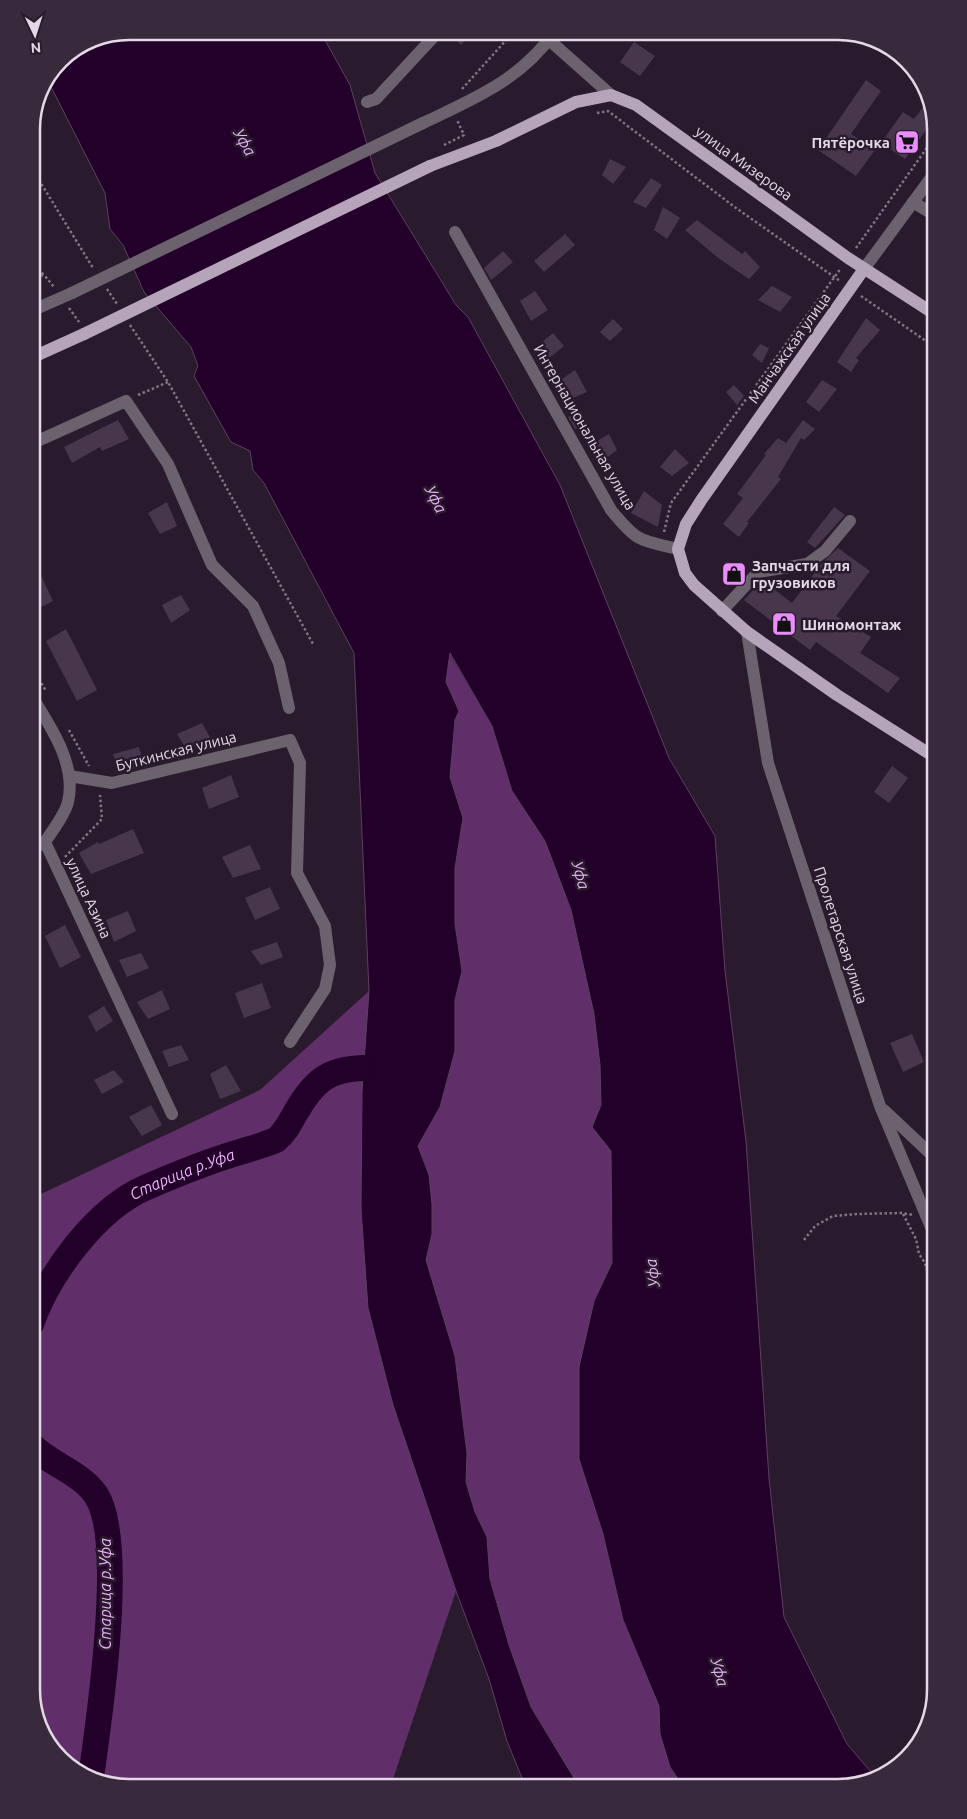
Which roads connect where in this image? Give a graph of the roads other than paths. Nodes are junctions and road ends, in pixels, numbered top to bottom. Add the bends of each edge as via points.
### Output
1 (431, 40) edge
2 (549, 40) edge
3 (556, 40) edge
4 (611, 95) junction
5 (367, 102) dead end
6 (927, 183) edge
7 (913, 202) junction
8 (927, 211) edge
9 (455, 232) dead end
10 (864, 269) junction
11 (40, 307) edge
12 (927, 309) edge
13 (40, 354) edge
14 (40, 440) edge
15 (850, 521) dead end
16 (678, 549) junction
17 (722, 611) junction
18 (747, 632) junction
19 (290, 708) dead end
20 (40, 710) edge
21 (927, 752) edge
22 (69, 776) junction
23 (45, 842) junction
24 (40, 845) edge
25 (290, 1042) dead end
26 (880, 1106) junction
27 (172, 1114) dead end
28 (927, 1150) edge
29 (926, 1214) edge

1 - 5 street via 376,99
2 - 11 street, bridge via 530,62 479,98
3 - 4 street, улица Мизерова
4 - 10 main road, улица Мизерова via 636,105
4 - 13 main road, bridge via 576,102 496,141 430,166
6 - 7 street, Манчажская улица
7 - 8 street
7 - 10 street, Манчажская улица
9 - 16 street, Интернациональная улица via 611,510 629,532 645,542
10 - 12 main road, улица Мизерова
10 - 16 main road, Манчажская улица via 702,499 686,524
14 - 19 street via 121,403 168,464 212,565 253,606 279,663
15 - 17 street via 824,551 807,564 758,572
16 - 17 main road via 685,573
17 - 18 main road
18 - 21 main road
18 - 26 street, Пролетарская улица via 768,762
20 - 22 street via 59,741
22 - 23 street via 68,803
22 - 25 street, Буткинская улица via 112,784 290,740 300,763 297,873 326,926 330,965 325,989
23 - 24 street
23 - 27 street, улица Азина
26 - 28 street
26 - 29 street, Пролетарская улица

